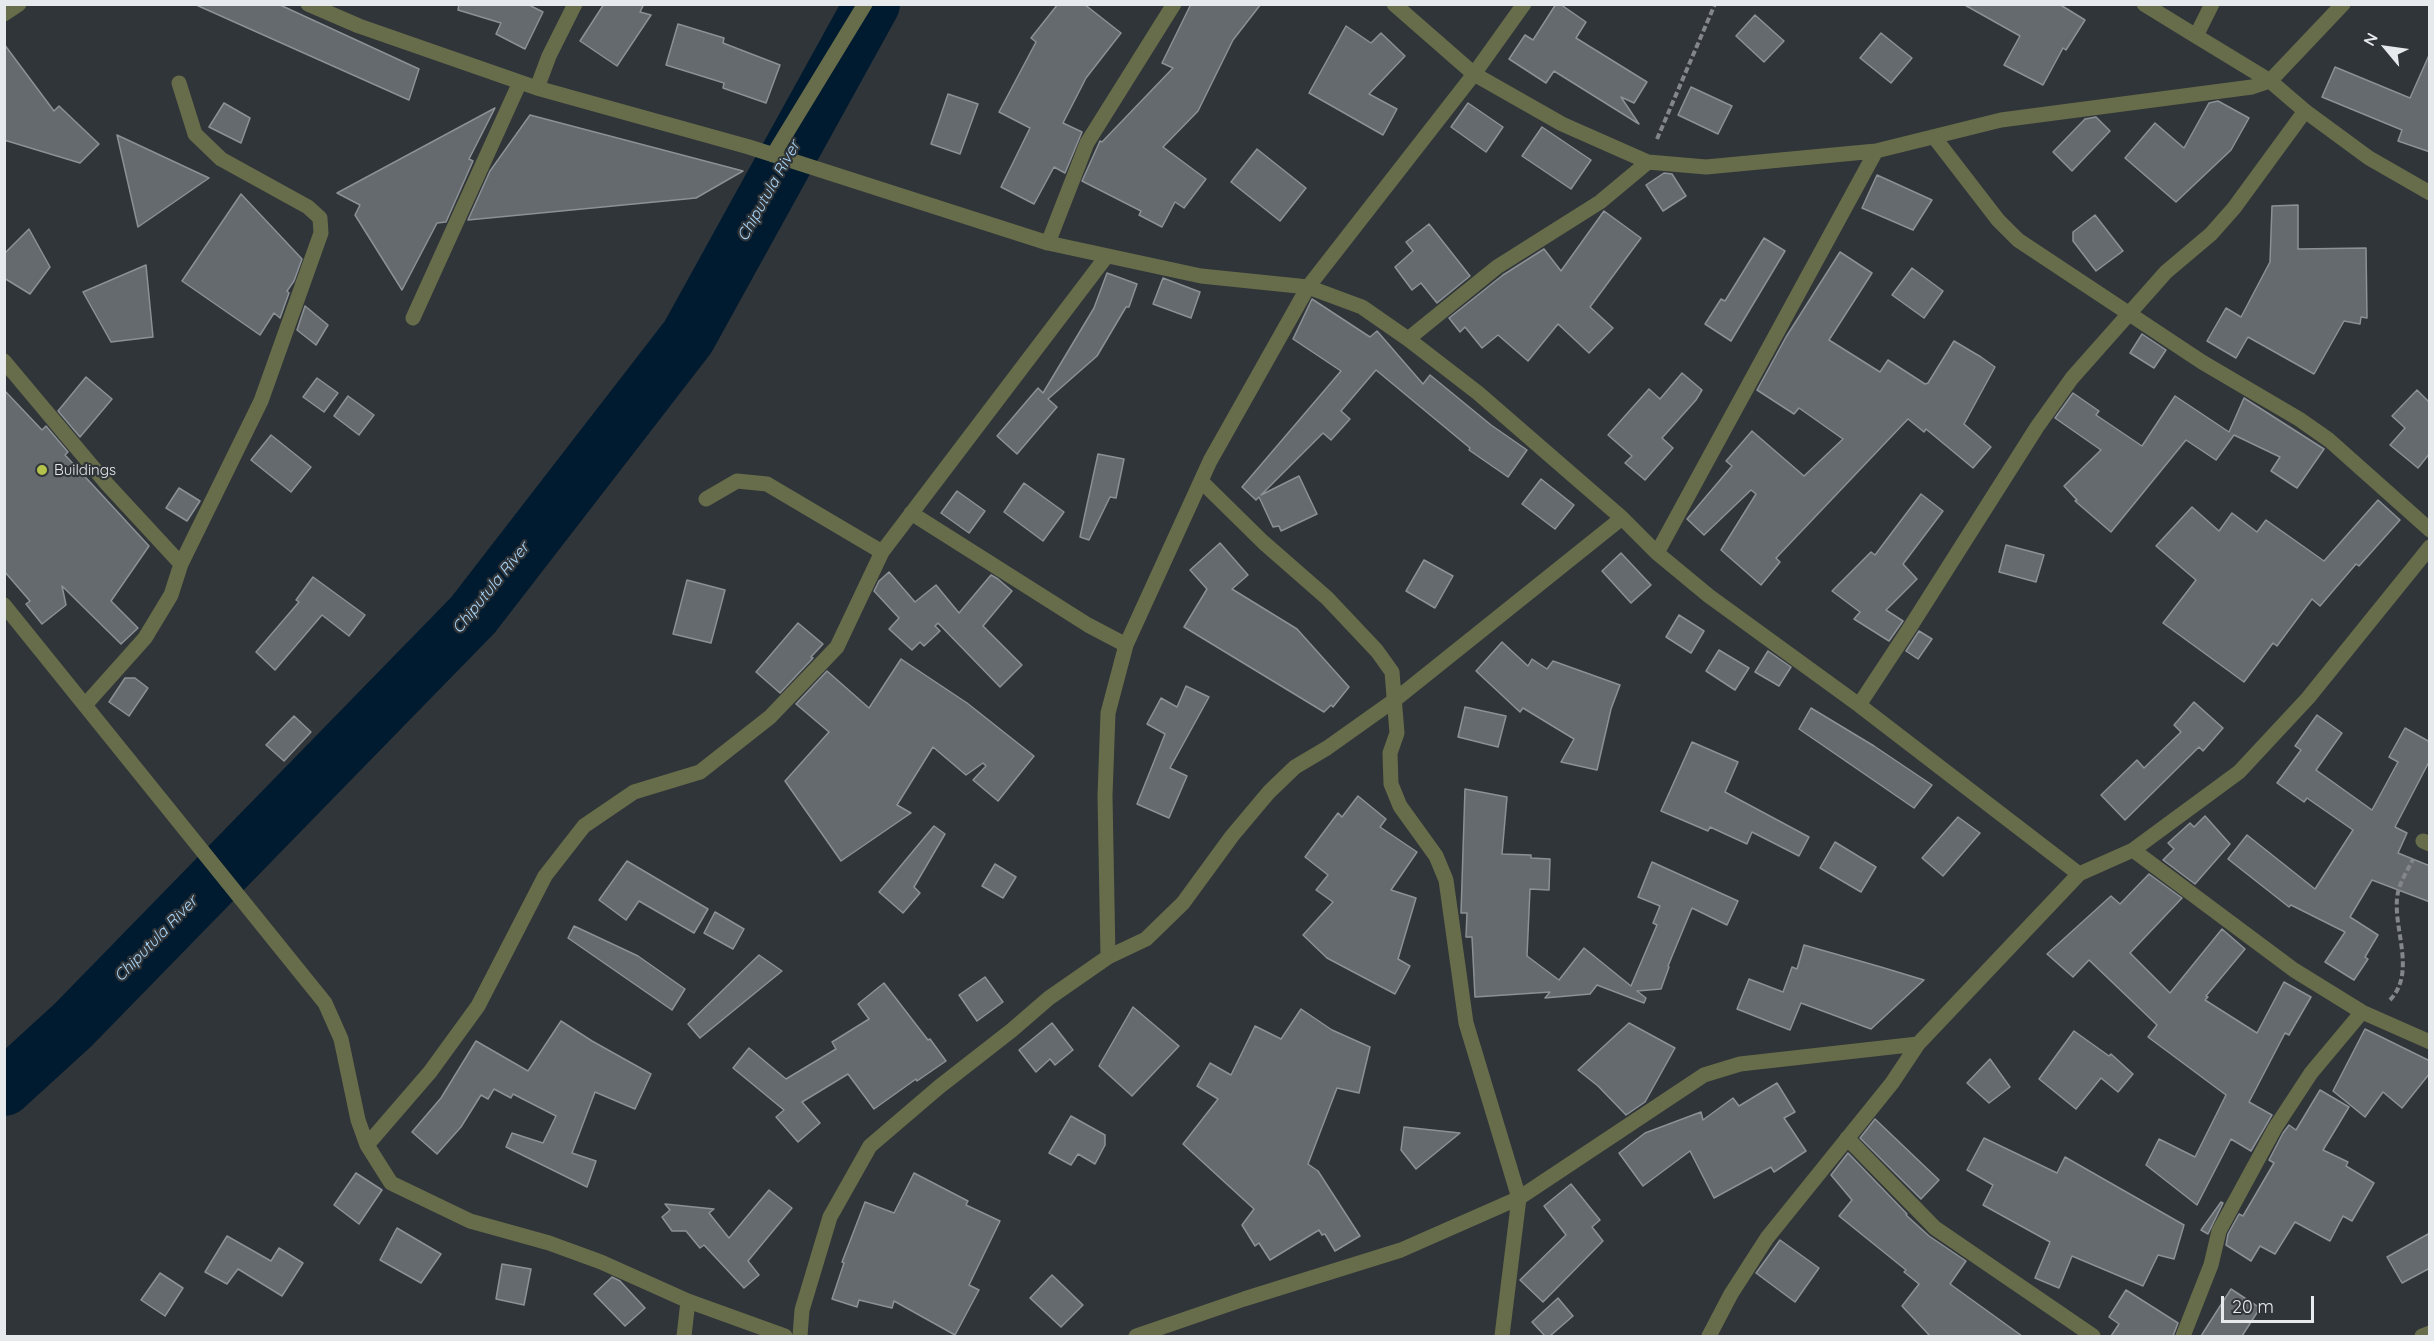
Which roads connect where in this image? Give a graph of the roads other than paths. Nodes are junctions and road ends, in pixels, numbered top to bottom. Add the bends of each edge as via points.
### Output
1 (19, 4) edge
2 (308, 4) edge
3 (575, 4) edge
4 (865, 4) edge
5 (1174, 4) edge
6 (1394, 4) edge
7 (1524, 4) edge
8 (2144, 4) edge
9 (2212, 4) edge
10 (2343, 4) edge
11 (4, 14) edge
12 (2196, 36) junction
13 (1474, 74) junction
14 (2270, 81) junction
15 (520, 82) junction
16 (179, 83) dead end
17 (537, 88) junction
18 (2305, 111) junction
19 (1934, 137) junction
20 (1876, 151) junction
21 (776, 156) junction
22 (1648, 162) junction
23 (2430, 193) edge
24 (1048, 243) junction
25 (1106, 257) junction
26 (1308, 287) junction
27 (2128, 314) junction
28 (413, 318) dead end
29 (1408, 339) junction
30 (4, 361) edge
31 (1201, 481) junction
32 (706, 499) dead end
33 (911, 513) junction
34 (1622, 518) junction
35 (2430, 530) edge
36 (2430, 547) edge
37 (882, 552) junction
38 (1657, 554) junction
39 (181, 564) junction
40 (4, 605) edge
41 (1126, 645) junction
42 (1396, 699) junction
43 (86, 704) junction
44 (1859, 705) junction
45 (2133, 850) junction
46 (2079, 874) junction
47 (1108, 957) junction
48 (2362, 1012) junction
49 (2430, 1042) edge
50 (1918, 1044) junction
51 (1847, 1138) junction
52 (367, 1144) junction
53 (1520, 1198) junction
54 (688, 1301) junction
55 (2430, 1333) edge
56 (684, 1336) edge
57 (785, 1336) edge
58 (800, 1336) edge
59 (1136, 1336) edge
60 (1502, 1336) edge
61 (1708, 1336) edge
62 (2093, 1336) edge
63 (2183, 1336) edge
64 (2422, 1336) edge

1 - 11 street
2 - 15 street via 359,26
3 - 17 street
4 - 21 street
5 - 24 street via 1087,143
6 - 13 street
7 - 13 street
8 - 12 street
9 - 12 street
10 - 14 street
12 - 14 street
13 - 22 street via 1562,124
13 - 26 street
14 - 18 street
14 - 19 street via 2252,87 2001,120
15 - 17 street
15 - 28 street
16 - 39 street via 195,134 221,159 308,207 320,218 321,233 261,401
17 - 21 street
18 - 23 street via 2384,168
18 - 27 street via 2234,208
19 - 20 street
19 - 27 street via 2018,240
20 - 22 street via 1706,167
20 - 38 street
21 - 24 street
22 - 29 street via 1600,202 1497,267
24 - 25 street
25 - 26 street via 1200,276
25 - 33 street
26 - 29 street via 1362,307
26 - 31 street
27 - 35 street via 2329,440
27 - 44 street via 2072,378 2037,427
29 - 34 street via 1478,393
30 - 39 street via 106,484
31 - 41 street
31 - 42 street via 1327,598 1377,651 1392,672
32 - 37 street via 737,481 767,484
33 - 37 street
33 - 41 street
34 - 38 street
34 - 42 street
36 - 45 street via 2272,738 2239,771
37 - 52 street via 837,647 770,717 700,772 634,792 584,826 545,876 478,1006 430,1072
38 - 44 street
39 - 43 street via 171,595 145,638
40 - 43 street
41 - 47 street via 1108,713
42 - 47 street via 1295,767 1232,836 1183,903 1146,939
42 - 53 street via 1391,784 1400,806 1436,856 1446,880 1466,1023
43 - 52 street via 325,1003 341,1040
44 - 46 street
45 - 46 street
45 - 48 street via 2294,969
46 - 50 street
47 - 58 street via 1049,998 870,1146 830,1217 802,1310
48 - 49 street
48 - 63 street via 2311,1073 2275,1128 2219,1231 2211,1265
50 - 51 street
50 - 53 street via 1740,1064 1704,1075
51 - 61 street via 1767,1238
51 - 62 street via 1935,1228
52 - 54 street via 391,1183 470,1221 601,1262
53 - 59 street via 1401,1250
53 - 60 street
54 - 56 street
54 - 57 street
55 - 64 street

